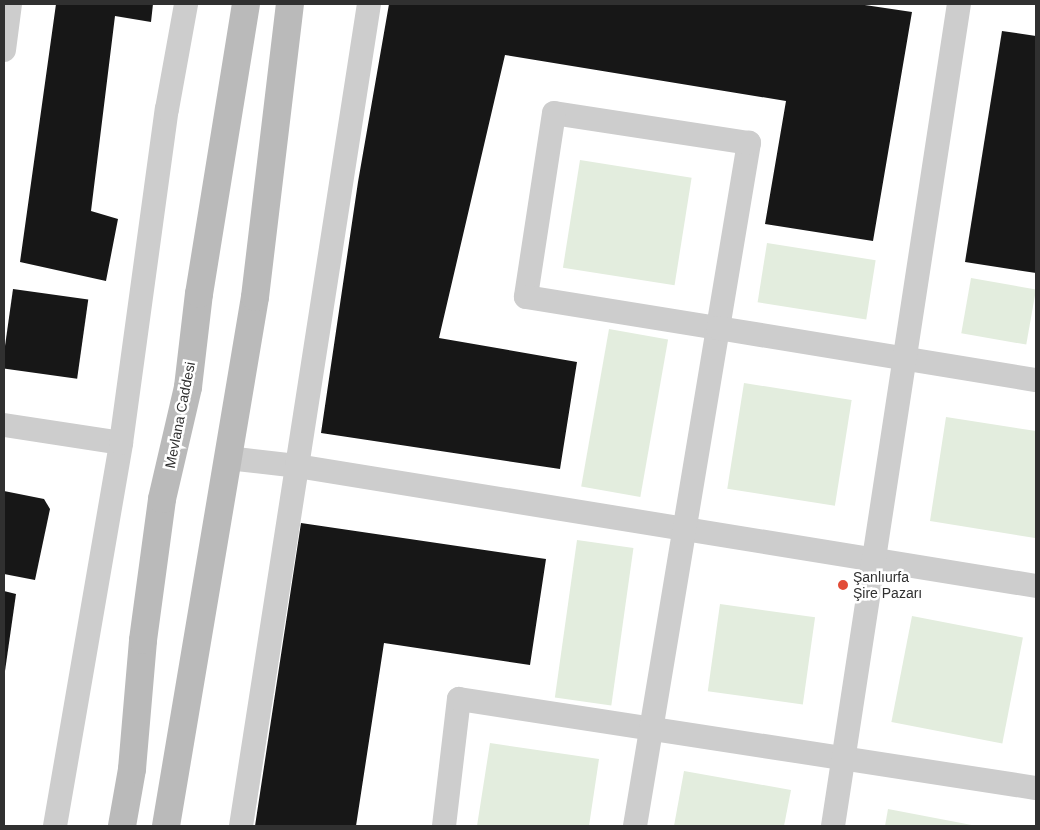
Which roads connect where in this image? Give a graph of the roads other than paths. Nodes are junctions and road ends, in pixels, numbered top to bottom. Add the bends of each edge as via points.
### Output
1 (10, 4) edge
2 (186, 4) edge
3 (246, 4) edge
4 (290, 4) edge
5 (369, 4) edge
6 (959, 4) edge
7 (4, 50) edge
8 (718, 328) junction
9 (904, 358) junction
10 (1036, 380) edge
11 (4, 425) edge
12 (121, 443) junction
13 (228, 458) junction
14 (297, 466) junction
15 (684, 529) junction
16 (874, 560) junction
17 (1036, 586) edge
18 (651, 728) junction
19 (843, 758) junction
20 (1036, 788) edge
21 (55, 826) edge
22 (122, 826) edge
23 (166, 826) edge
24 (241, 826) edge
25 (444, 826) edge
26 (635, 826) edge
27 (833, 826) edge

1 - 7 street
2 - 12 street via 167,109
3 - 22 main road, Mevlana Caddesi via 199,294 188,387 162,499 143,640 132,769
4 - 13 main road via 255,297
5 - 14 street
6 - 9 street
8 - 8 street via 526,297 554,113 749,144
8 - 9 street
8 - 15 street
9 - 10 street
9 - 16 street
11 - 12 street
12 - 21 street
13 - 14 street
13 - 23 main road
14 - 15 street
14 - 24 street
15 - 16 street
15 - 18 street
16 - 17 street
16 - 19 street
18 - 19 street
18 - 25 street via 459,699
18 - 26 street
19 - 20 street
19 - 27 street

